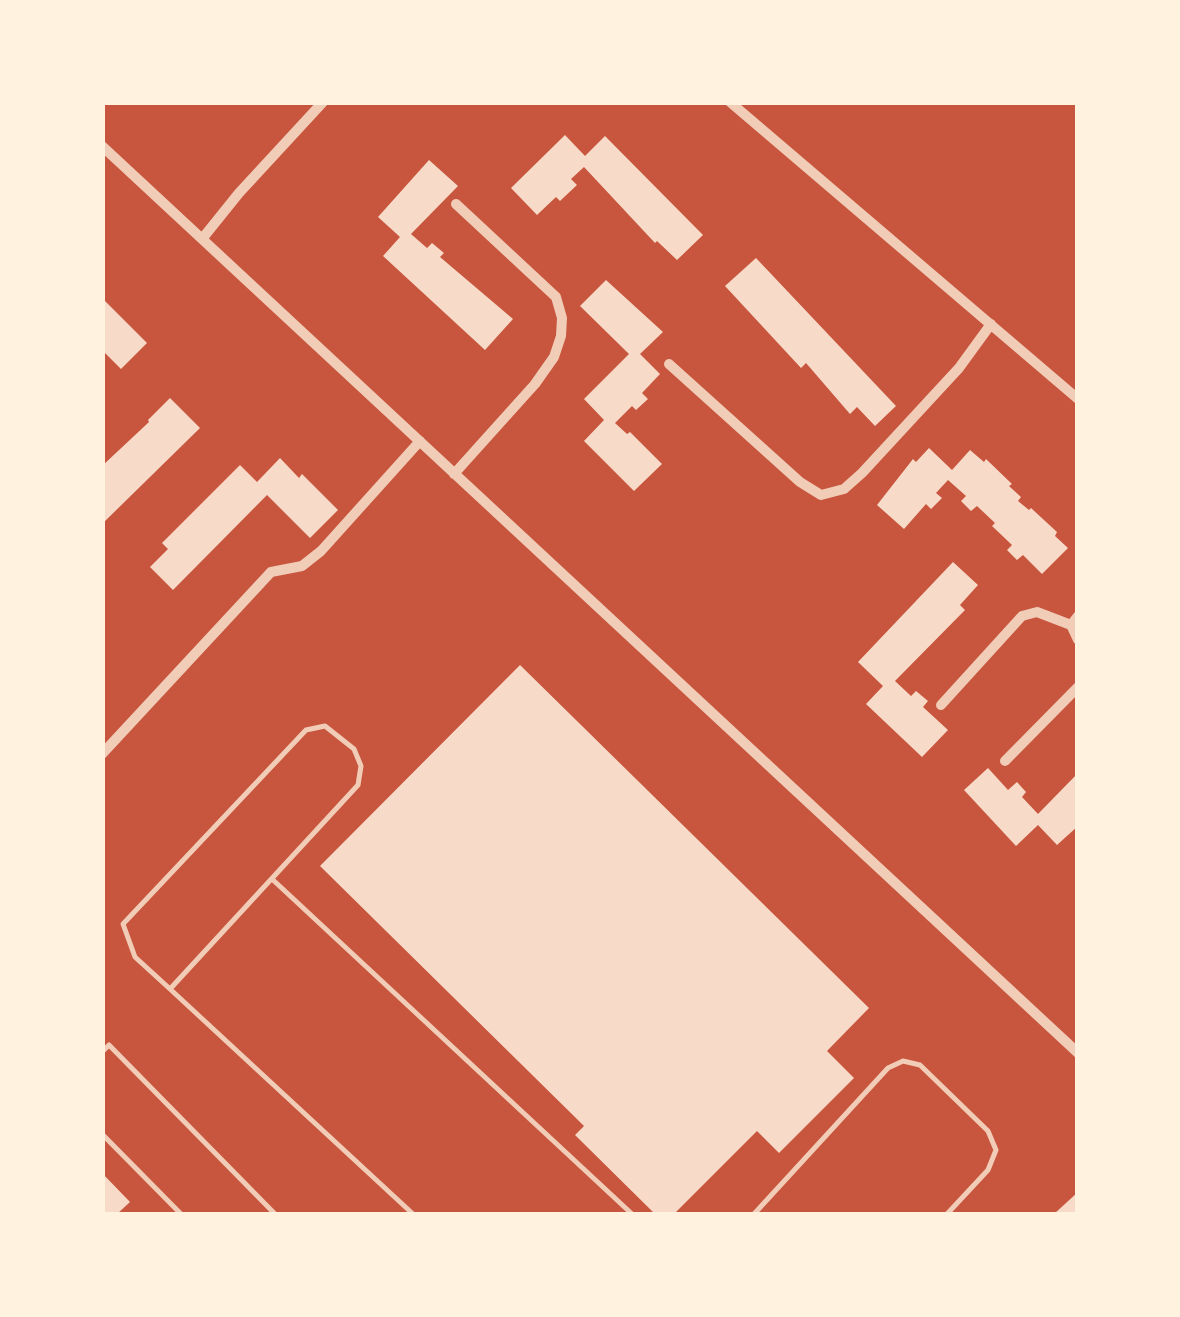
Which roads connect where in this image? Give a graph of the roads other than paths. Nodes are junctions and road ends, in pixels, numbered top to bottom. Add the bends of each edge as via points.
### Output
1 (323, 102) edge
2 (730, 102) edge
3 (102, 146) edge
4 (456, 204) dead end
5 (202, 239) junction
6 (991, 324) junction
7 (670, 364) dead end
8 (1078, 399) edge
9 (420, 441) junction
10 (454, 474) junction
11 (1074, 620) edge
12 (1078, 640) edge
13 (1078, 687) edge
14 (941, 705) dead end
15 (102, 754) edge
16 (1005, 761) dead end
17 (272, 878) junction
18 (170, 989) junction
19 (102, 1052) edge
20 (1078, 1053) edge
21 (102, 1134) edge
22 (181, 1214) edge
23 (275, 1214) edge
24 (414, 1214) edge
25 (632, 1214) edge
26 (754, 1214) edge
27 (947, 1214) edge

1 - 5 street
2 - 6 street
3 - 5 street
4 - 10 street via 556,297 562,318 554,357 536,384
5 - 9 street
6 - 7 street via 862,473 844,489 821,495
6 - 8 street
9 - 10 street
9 - 15 street via 321,550 302,566 271,572
10 - 20 street
11 - 12 street
11 - 14 street via 1037,612 1022,616
13 - 16 street
17 - 18 lane
17 - 18 lane via 358,784 361,766 354,749 325,726 306,730 123,924 135,957
17 - 25 lane
18 - 24 lane
19 - 23 lane via 109,1046
21 - 22 lane
26 - 27 lane via 888,1068 903,1060 920,1064 988,1131 996,1150 988,1170

